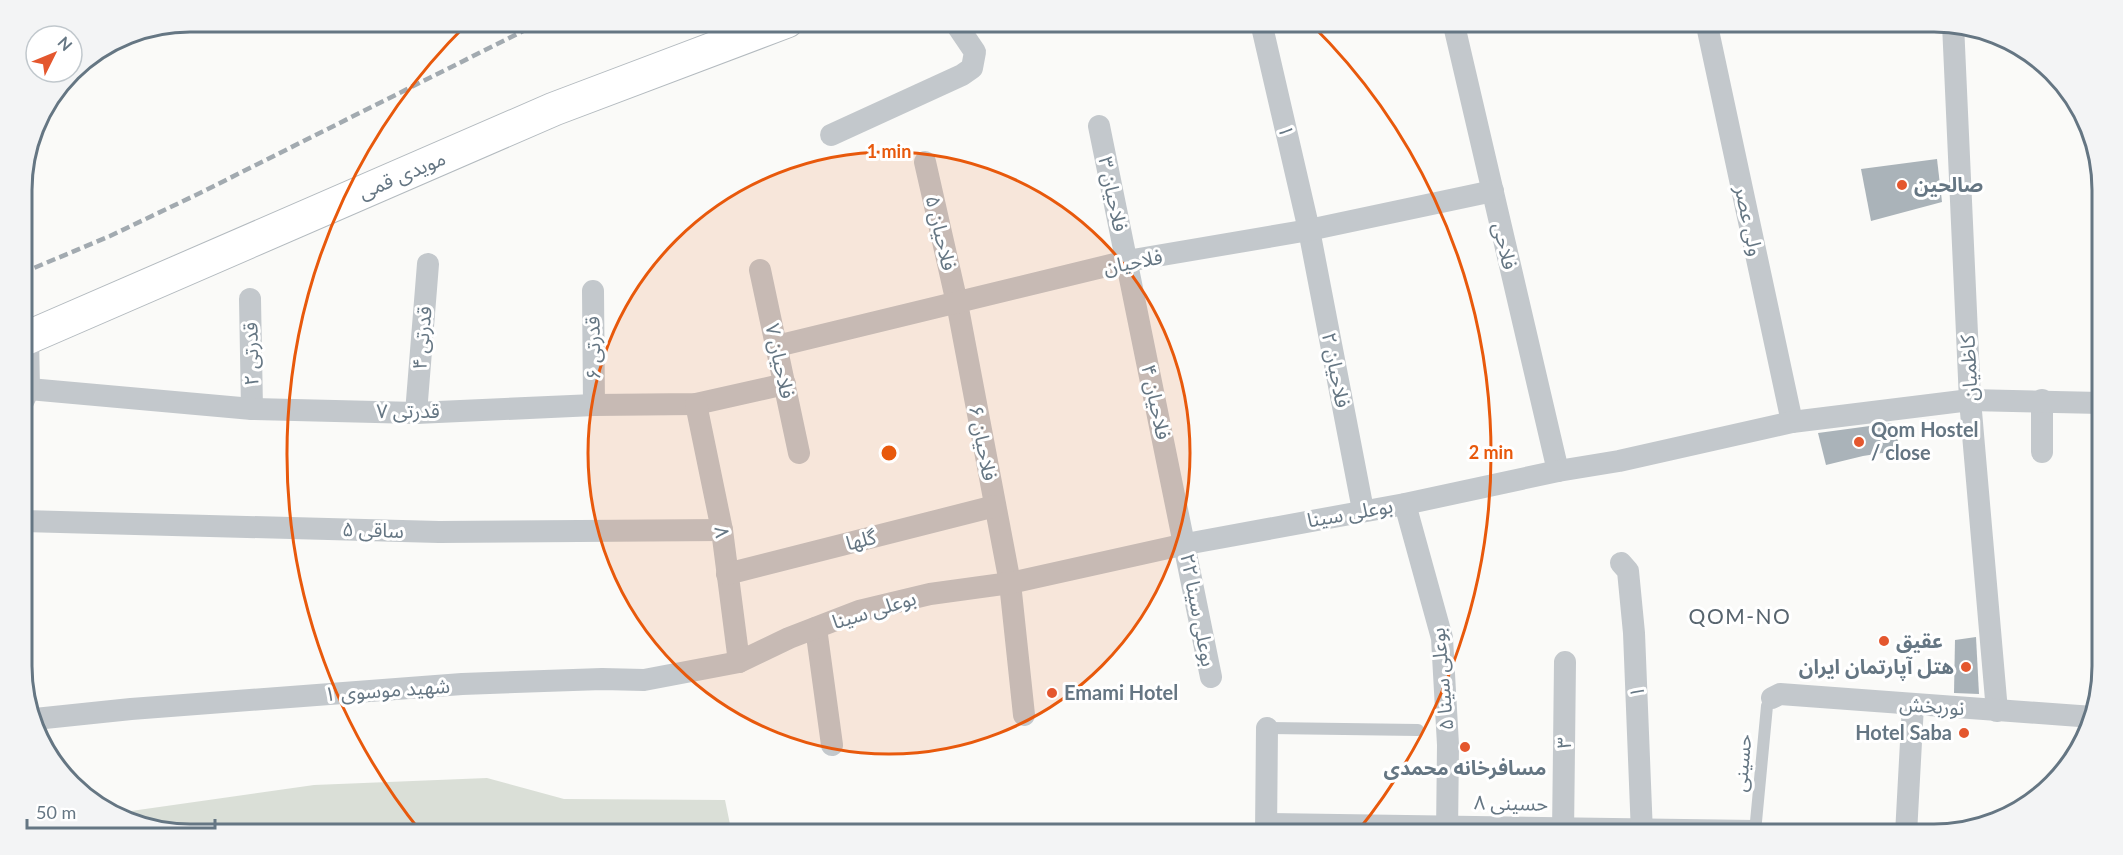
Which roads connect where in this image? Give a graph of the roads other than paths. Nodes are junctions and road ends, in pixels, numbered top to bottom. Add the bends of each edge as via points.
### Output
1 (758, 32) edge
2 (961, 32) edge
3 (1263, 32) edge
4 (1456, 32) edge
5 (1708, 32) edge
6 (1953, 33) edge
7 (1099, 126) dead end
8 (831, 135) dead end
9 (925, 162) dead end
10 (1492, 191) junction
11 (1309, 230) junction
12 (1127, 261) junction
13 (428, 264) dead end
14 (760, 270) dead end
15 (593, 291) dead end
16 (250, 299) dead end
17 (957, 303) junction
18 (32, 336) edge
19 (777, 346) junction
20 (785, 384) junction
21 (32, 396) edge
22 (1970, 400) junction
23 (2042, 400) junction
24 (2092, 403) edge
25 (696, 404) junction
26 (594, 405) junction
27 (252, 409) junction
28 (416, 413) junction
29 (1792, 422) junction
30 (2042, 452) dead end
31 (799, 453) dead end
32 (1558, 471) junction
33 (1405, 504) junction
34 (995, 506) junction
35 (1363, 510) junction
36 (32, 520) edge
37 (722, 530) junction
38 (1185, 544) junction
39 (1621, 563) dead end
40 (727, 574) junction
41 (1010, 583) junction
42 (816, 628) junction
43 (739, 662) junction
44 (1565, 662) dead end
45 (1211, 677) dead end
46 (1772, 698) joint
47 (1913, 705) junction
48 (1997, 711) junction
49 (1024, 715) dead end
50 (2083, 716) edge
51 (41, 718) edge
52 (1267, 728) joint
53 (1418, 730) dead end
54 (832, 744) dead end
55 (1266, 823) edge
56 (1448, 823) edge
57 (1563, 823) edge
58 (1643, 823) edge
59 (1756, 823) edge
60 (1907, 823) edge

1 - 18 street, مویدی قمی via 554,109
2 - 8 street via 975,52 972,68
3 - 11 street, ۱
4 - 10 street, فلاحی
5 - 29 street, ولی عصر
6 - 22 street, کاظمیان
7 - 12 street, فلاحیان ۳
9 - 17 street, فلاحیان ۵
10 - 11 street, فلاحیان
10 - 32 street, فلاحی
11 - 12 street, فلاحیان
11 - 35 street, فلاحیان ۲
12 - 17 street, فلاحیان
12 - 38 street, فلاحیان ۴
13 - 28 street, قدرتی ۴
14 - 19 street, فلاحیان ۷
15 - 26 street, قدرتی ۶
16 - 27 street, قدرتی ۲
17 - 19 street, فلاحیان
17 - 34 street, فلاحیان ۶
19 - 20 street, فلاحیان ۷
20 - 25 street, قدرتی ۷
20 - 31 street, فلاحیان ۷
21 - 27 street, قدرتی ۷
22 - 23 street, بوعلی سینا
22 - 29 street, بوعلی سینا
22 - 48 street, کاظمیان
23 - 24 street, بوعلی سینا
23 - 30 street
25 - 26 street, قدرتی ۷
25 - 37 street, ۸
26 - 28 street, قدرتی ۷
27 - 28 street, قدرتی ۷
29 - 32 street, بوعلی سینا
32 - 33 street, بوعلی سینا
33 - 35 street, بوعلی سینا
33 - 56 street, بوعلی سینا ۵ via 1442,638
34 - 40 street, گلها
34 - 41 street, فلاحیان ۶
35 - 38 street, بوعلی سینا
36 - 37 street, ساقی ۵ via 439,532
37 - 40 street, ۸
38 - 41 street, بوعلی سینا
38 - 45 street, بوعلی سینا ۲۲
39 - 58 street, ۱ via 1628,571 1634,633
40 - 43 street, ۸
41 - 42 street, بوعلی سینا via 930,594 859,611
41 - 49 street, فلاحیان ۶
42 - 43 street, بوعلی سینا
42 - 54 street
43 - 51 street, شهید موسوی ۱ via 644,680 462,684
44 - 57 street, ۳
46 - 47 street, نوربخش via 1780,694
46 - 59 lane, حسینی via 1767,706
47 - 48 street, نوربخش
47 - 60 street
48 - 50 street, نوربخش
52 - 53 lane
52 - 55 street

